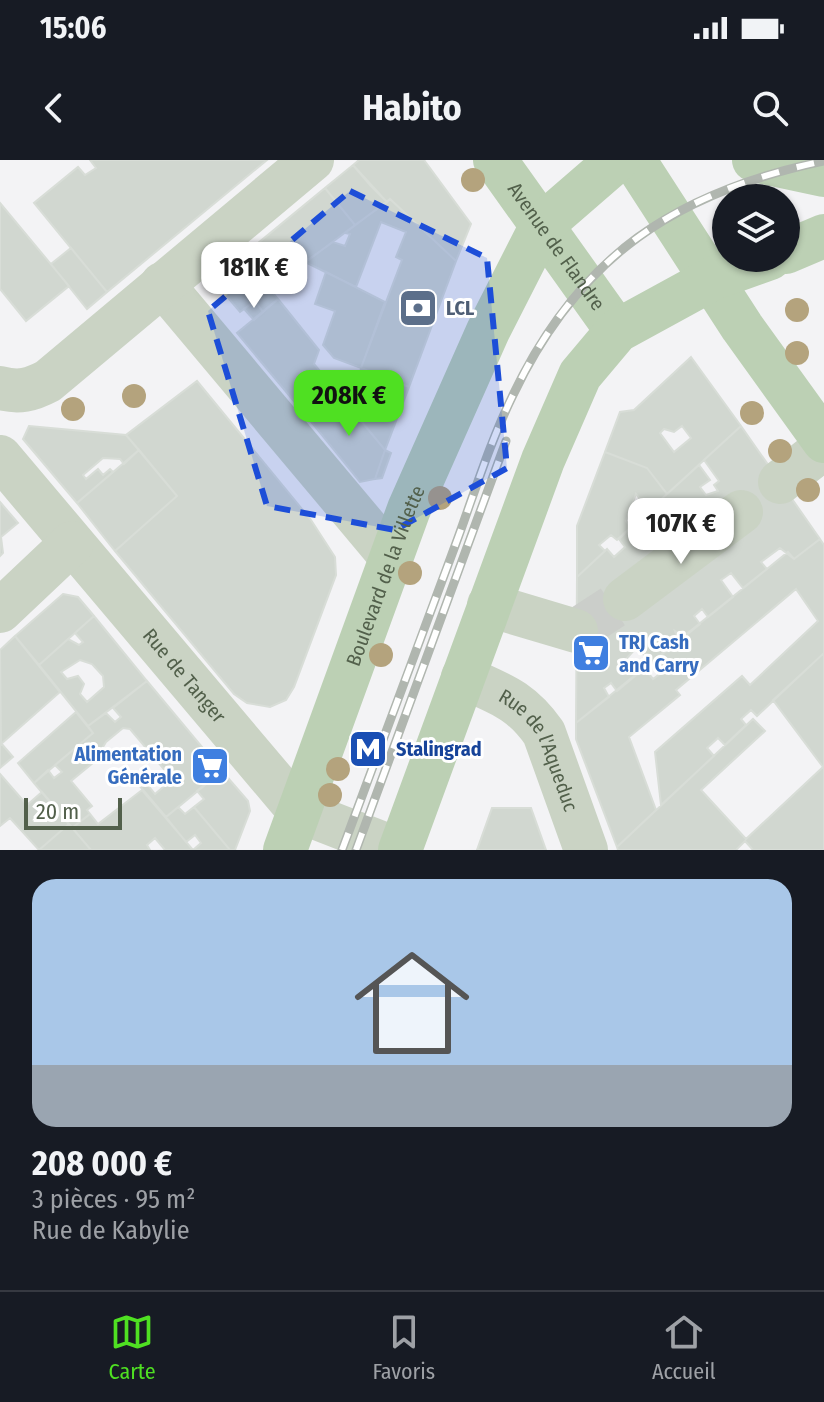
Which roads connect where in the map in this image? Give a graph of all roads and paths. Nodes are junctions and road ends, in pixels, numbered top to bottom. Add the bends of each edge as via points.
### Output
1 (312, 160) edge
2 (495, 160) edge
3 (617, 160) edge
4 (634, 160) edge
5 (754, 160) edge
6 (824, 175) edge
7 (542, 225) junction
8 (824, 236) edge
9 (800, 246) edge
10 (731, 272) edge
11 (714, 278) junction
12 (162, 284) junction
13 (617, 331) junction
14 (0, 388) edge
15 (824, 441) edge
16 (824, 448) edge
17 (0, 457) edge
18 (780, 482) dead end
19 (741, 512) dead end
20 (72, 543) junction
21 (391, 557) junction
22 (625, 599) tunnel mouth
23 (489, 605) junction
24 (0, 611) edge
25 (576, 631) dead end
26 (463, 677) junction
27 (292, 830) edge
28 (400, 850) edge
29 (586, 850) edge

1 - 12 street
2 - 7 main road, Avenue de Flandre
3 - 7 main road, Boulevard de la Villette
4 - 11 main road
5 - 6 main road
7 - 13 main road, Avenue de Flandre
7 - 21 main road, Boulevard de la Villette via 460,392
8 - 9 main road
10 - 11 main road
11 - 13 main road
11 - 15 main road via 742,327
12 - 14 street via 48,381 16,392
12 - 21 street
13 - 23 main road via 574,385
16 - 18 street
17 - 20 street, Rue de Tanger
19 - 22 street
20 - 24 street
20 - 27 street, Rue de Tanger
21 - 27 main road, Boulevard de la Villette
23 - 25 street
23 - 26 main road
26 - 28 main road
26 - 29 street, Rue de l'Aqueduc via 523,706 544,733
27 - 28 street, Rue de Tanger

